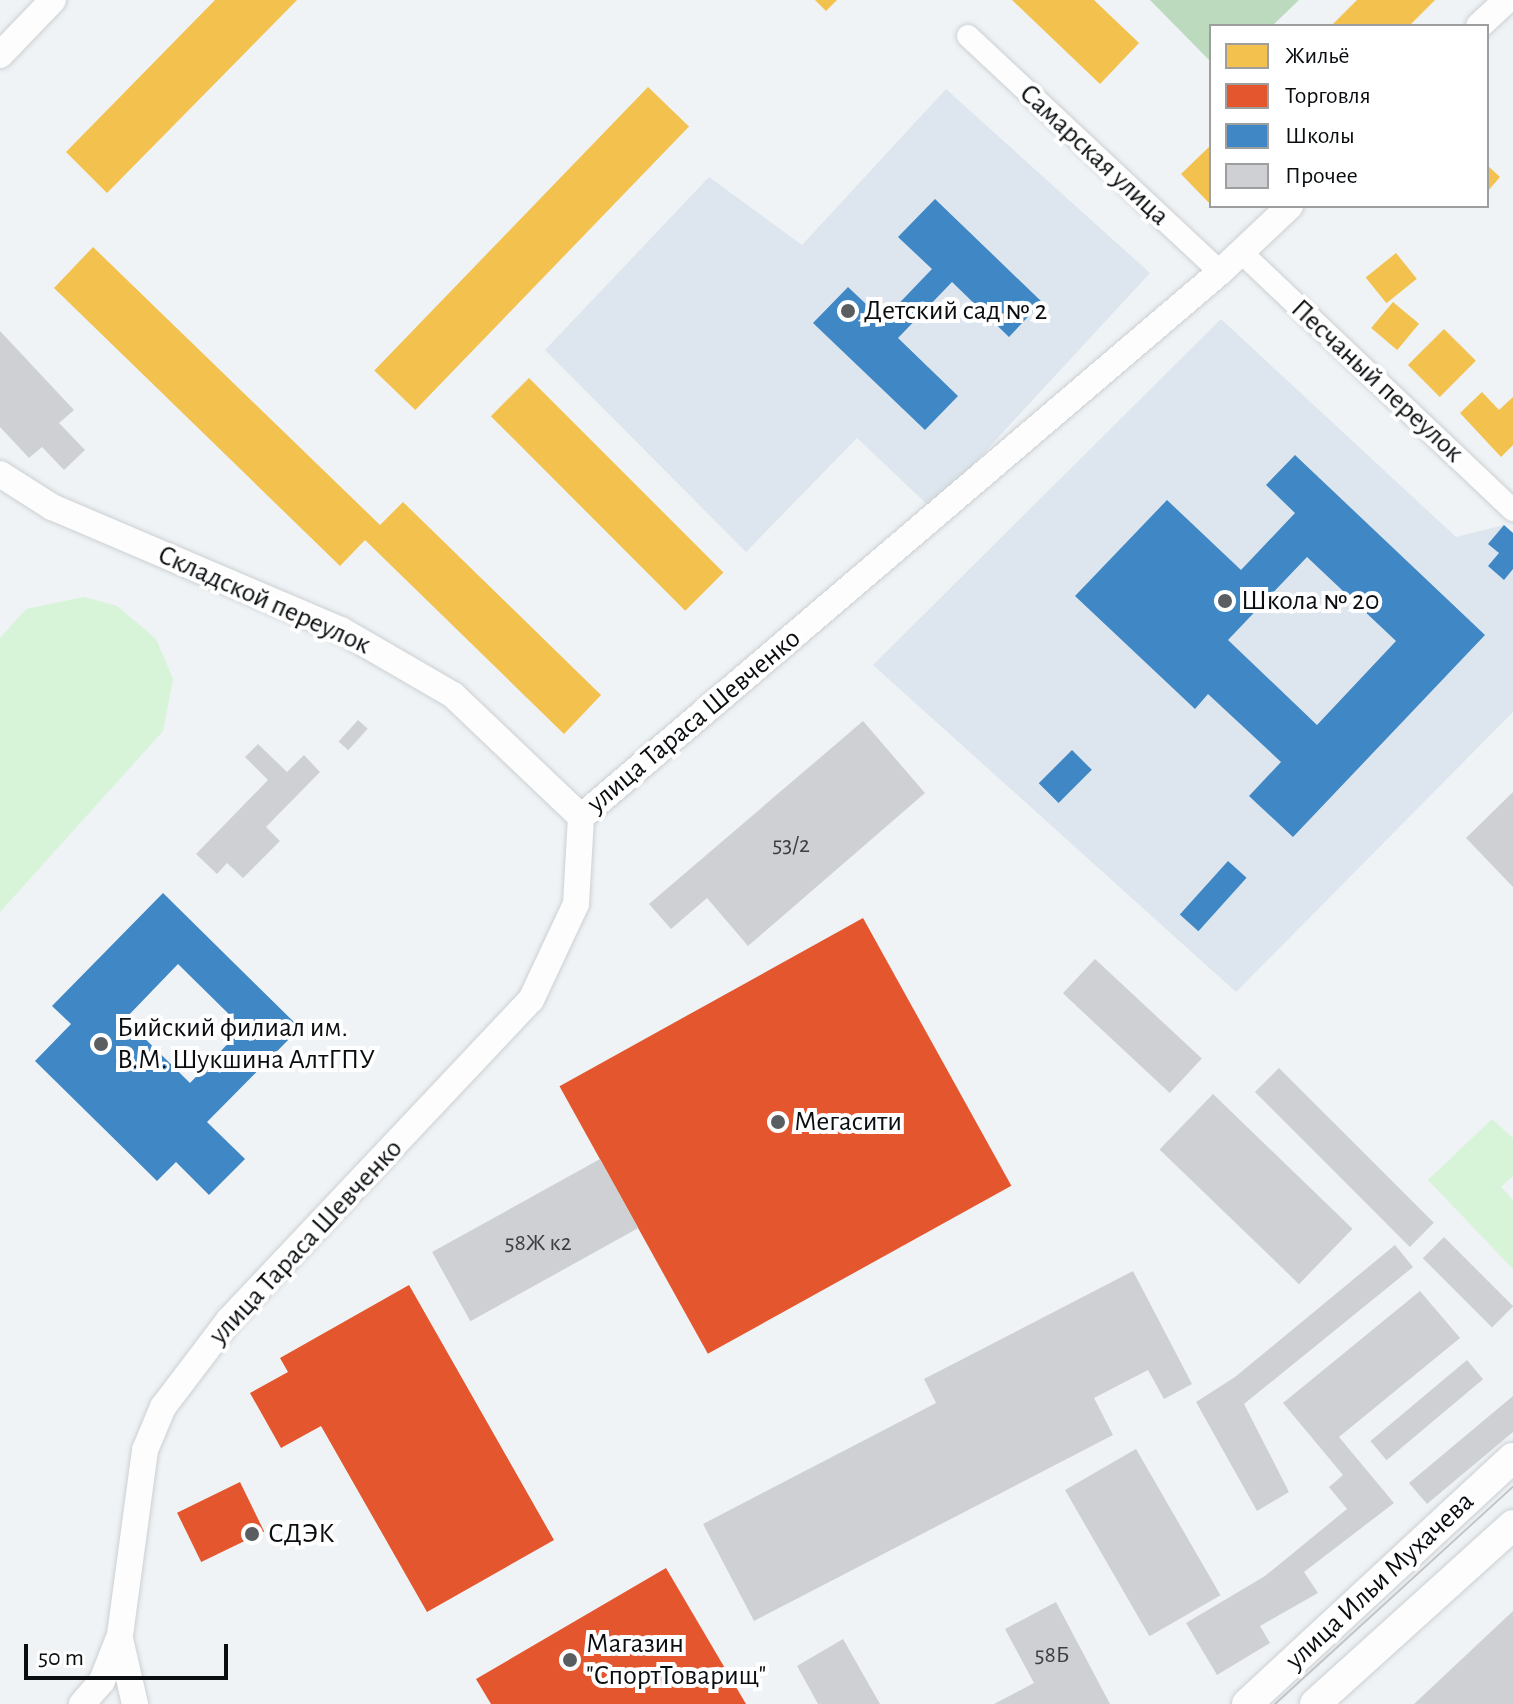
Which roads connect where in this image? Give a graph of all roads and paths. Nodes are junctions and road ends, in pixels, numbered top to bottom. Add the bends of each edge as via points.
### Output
1 (53, 0) edge
2 (1507, 0) edge
3 (1481, 24) edge
4 (968, 36) dead end
5 (0, 55) edge
6 (1288, 208) edge
7 (1241, 252) junction
8 (1220, 272) junction
9 (0, 474) edge
10 (1513, 510) edge
11 (581, 817) junction
12 (1513, 1458) edge
13 (1513, 1525) edge
14 (1349, 1609) junction
15 (120, 1635) junction
16 (1383, 1642) junction
17 (82, 1704) edge
18 (135, 1704) edge
19 (1247, 1704) edge
20 (1315, 1704) edge

1 - 5 street
2 - 3 street
4 - 8 street, Самарская улица
6 - 7 street, улица Тараса Шевченко
7 - 8 street, улица Тараса Шевченко
7 - 10 street, Песчаный переулок
8 - 11 street, улица Тараса Шевченко
9 - 11 street, Складской переулок via 52,507 341,630 453,695
11 - 15 street, улица Тараса Шевченко via 576,904 531,1000 229,1320 163,1407 145,1450
12 - 14 main road, улица Ильи Мухачева
13 - 16 main road, улица Ильи Мухачева
14 - 16 main road
14 - 19 main road, улица Ильи Мухачева
15 - 17 street, улица Тараса Шевченко via 102,1681
15 - 18 street, улица Тараса Шевченко via 125,1678
16 - 20 main road, улица Ильи Мухачева

